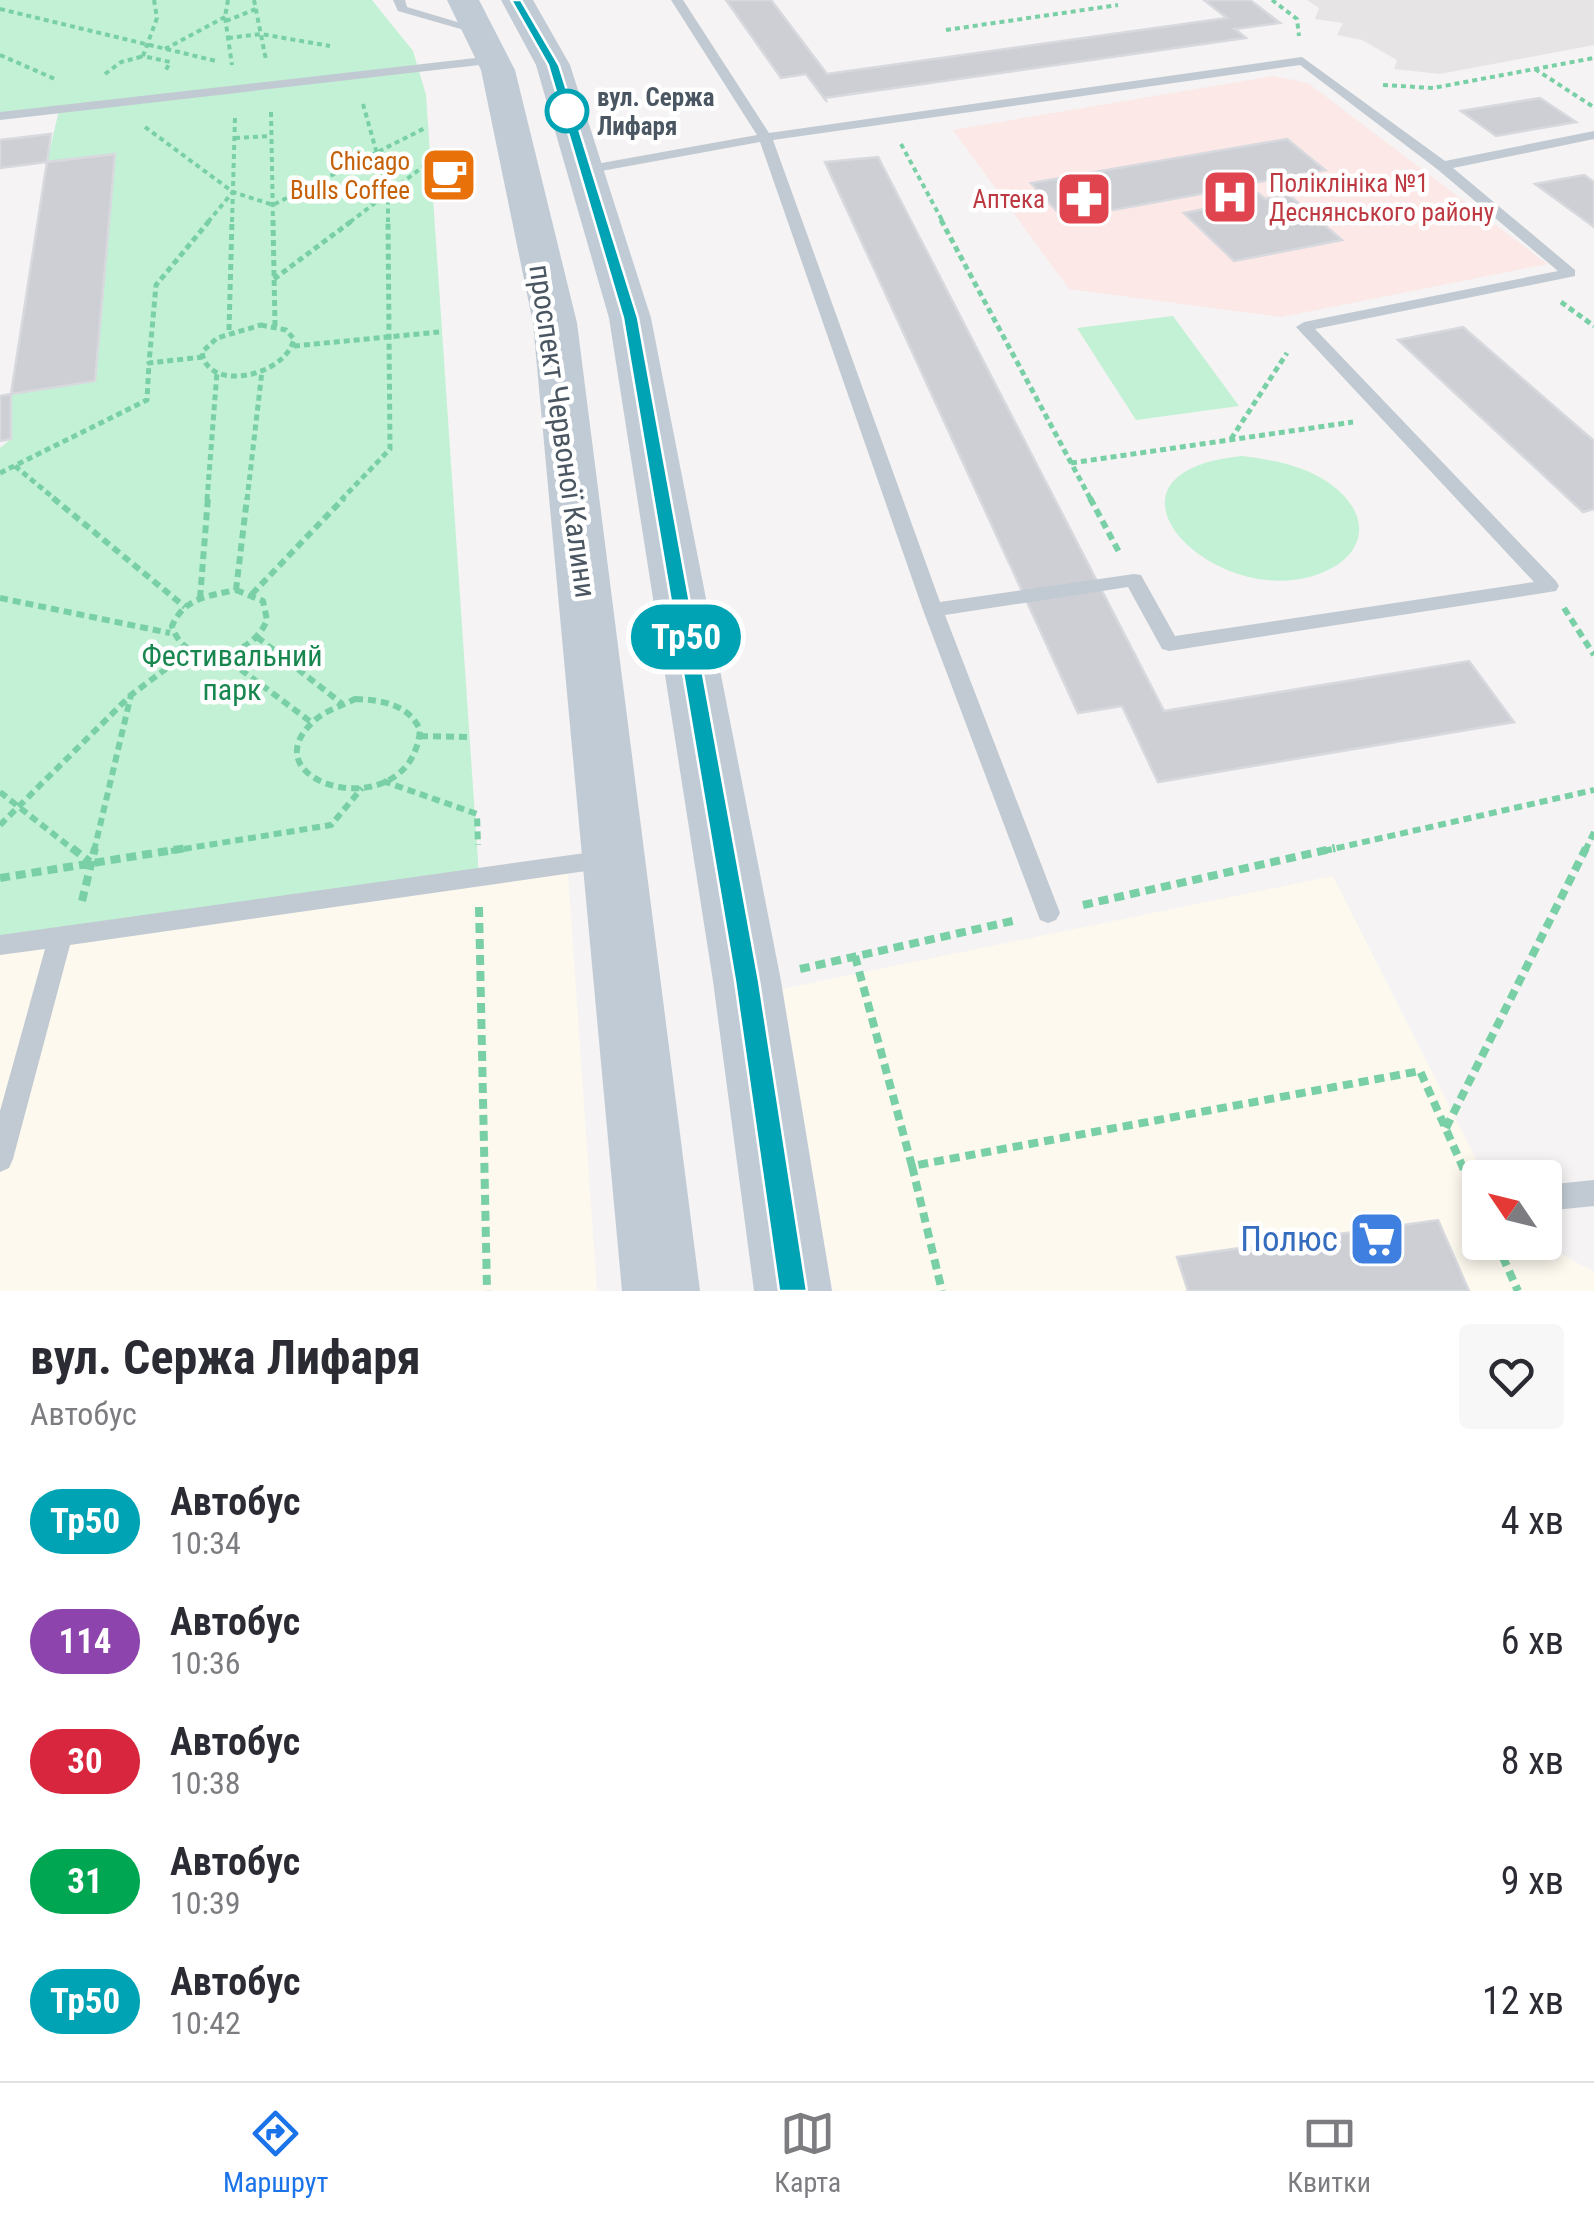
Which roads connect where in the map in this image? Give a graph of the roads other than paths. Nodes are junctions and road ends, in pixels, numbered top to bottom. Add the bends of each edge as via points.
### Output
1 (399, 0) edge
2 (677, 0) edge
3 (488, 22) edge
4 (0, 116) edge
5 (1594, 135) edge
6 (766, 137) junction
7 (1442, 166) junction
8 (585, 170) junction
9 (933, 610) junction
10 (614, 858) junction
11 (1048, 913) road end
12 (68, 933) junction
13 (0, 945) edge
14 (0, 1159) edge
15 (1594, 1193) edge
16 (1562, 1196) edge
17 (661, 1291) edge
18 (793, 1291) edge

1 - 3 lane via 402,9
2 - 6 lane
3 - 4 lane via 270,85
3 - 8 main road via 554,65
3 - 10 main road, проспект Червоної Калини via 555,323
5 - 7 lane
6 - 7 lane via 1302,61
6 - 8 lane
6 - 9 lane
7 - 9 lane via 1570,274 1304,327 1550,586 1169,644 1134,580
8 - 18 main road via 630,318 747,981
9 - 11 lane
10 - 12 lane
10 - 17 main road, проспект Червоної Калини
12 - 13 lane
12 - 14 lane
15 - 16 lane

